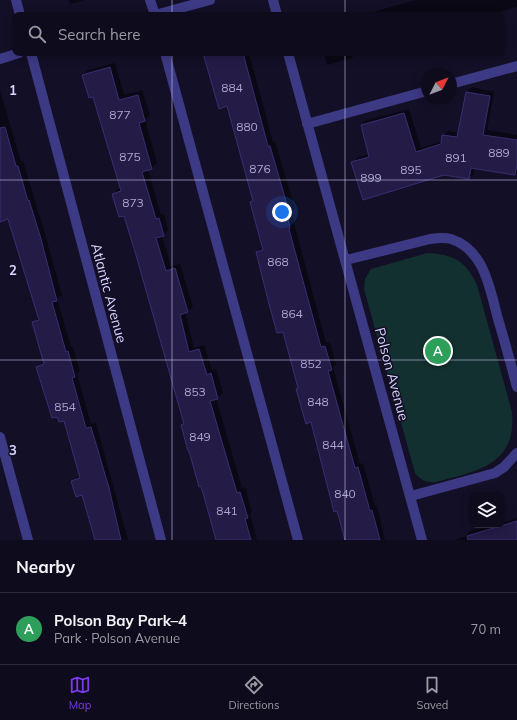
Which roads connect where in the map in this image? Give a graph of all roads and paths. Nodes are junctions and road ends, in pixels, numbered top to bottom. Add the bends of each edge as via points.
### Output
1 (16, 0) edge
2 (150, 0) edge
3 (210, 0) edge
4 (273, 0) edge
5 (19, 12) edge
6 (154, 12) edge
7 (166, 12) edge
8 (276, 12) edge
9 (12, 55) edge
10 (32, 56) edge
11 (166, 56) edge
12 (289, 56) edge
13 (0, 59) edge
14 (517, 66) edge
15 (457, 82) edge
16 (421, 93) edge
17 (307, 124) junction
18 (346, 260) junction
19 (517, 387) edge
20 (0, 437) edge
21 (517, 453) edge
22 (411, 496) junction
23 (28, 540) edge
24 (161, 540) edge
25 (298, 540) edge
26 (422, 540) edge

1 - 5 street
2 - 6 street
3 - 7 street
4 - 8 street
9 - 13 street
10 - 24 street, Atlantic Avenue
11 - 25 street
12 - 17 street, Polson Avenue
14 - 15 street
16 - 17 street
17 - 18 street, Polson Avenue
18 - 19 street via 430,239 451,239 468,249 477,258 487,278
18 - 22 street, Polson Avenue
20 - 23 street
21 - 22 street via 504,468 494,473
22 - 26 street, Polson Avenue

